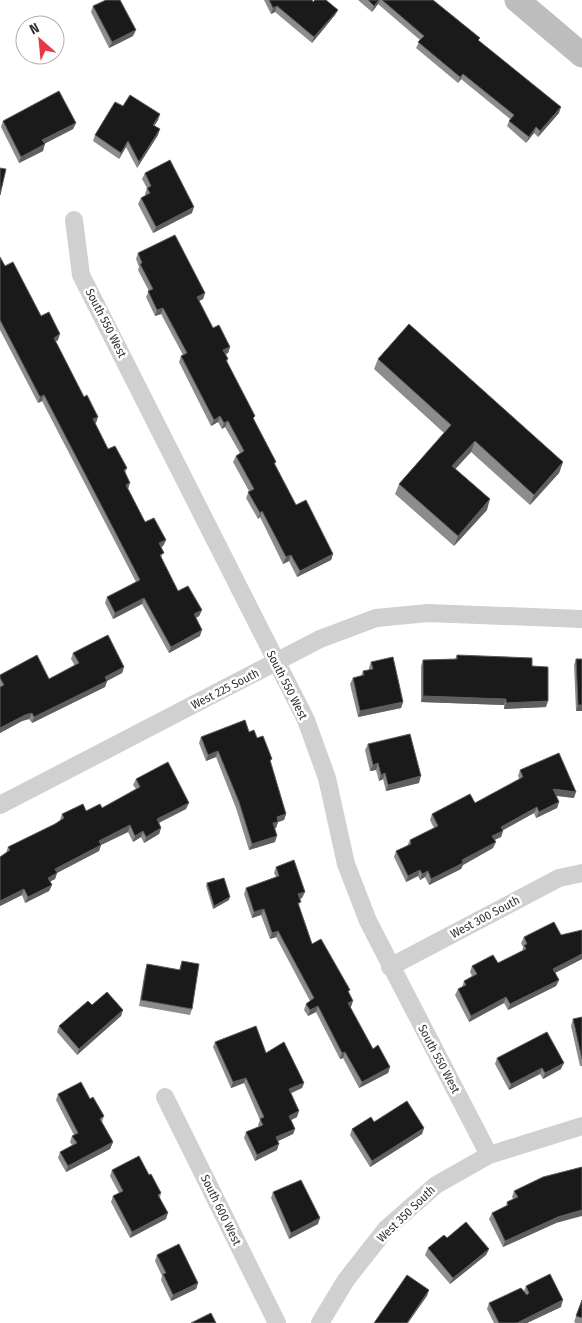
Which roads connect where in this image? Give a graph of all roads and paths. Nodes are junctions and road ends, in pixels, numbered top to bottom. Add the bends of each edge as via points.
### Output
1 (517, 0) edge
2 (582, 55) edge
3 (74, 220) dead end
4 (582, 619) edge
5 (276, 662) junction
6 (0, 805) edge
7 (582, 873) edge
8 (390, 967) junction
9 (165, 1097) dead end
10 (582, 1126) edge
11 (489, 1155) junction
12 (277, 1323) edge
13 (320, 1323) edge

1 - 2 street
3 - 5 street, South 550 West via 81,275
4 - 5 street, West 225 South via 428,613 376,618 320,639
5 - 6 street, West 225 South
5 - 8 street, South 550 West via 306,720 327,778 346,864
7 - 8 street, West 300 South via 559,878
8 - 11 street, South 550 West
9 - 12 street, South 600 West
10 - 11 street, West 350 South
11 - 13 street, West 350 South via 436,1184 386,1229 346,1280

